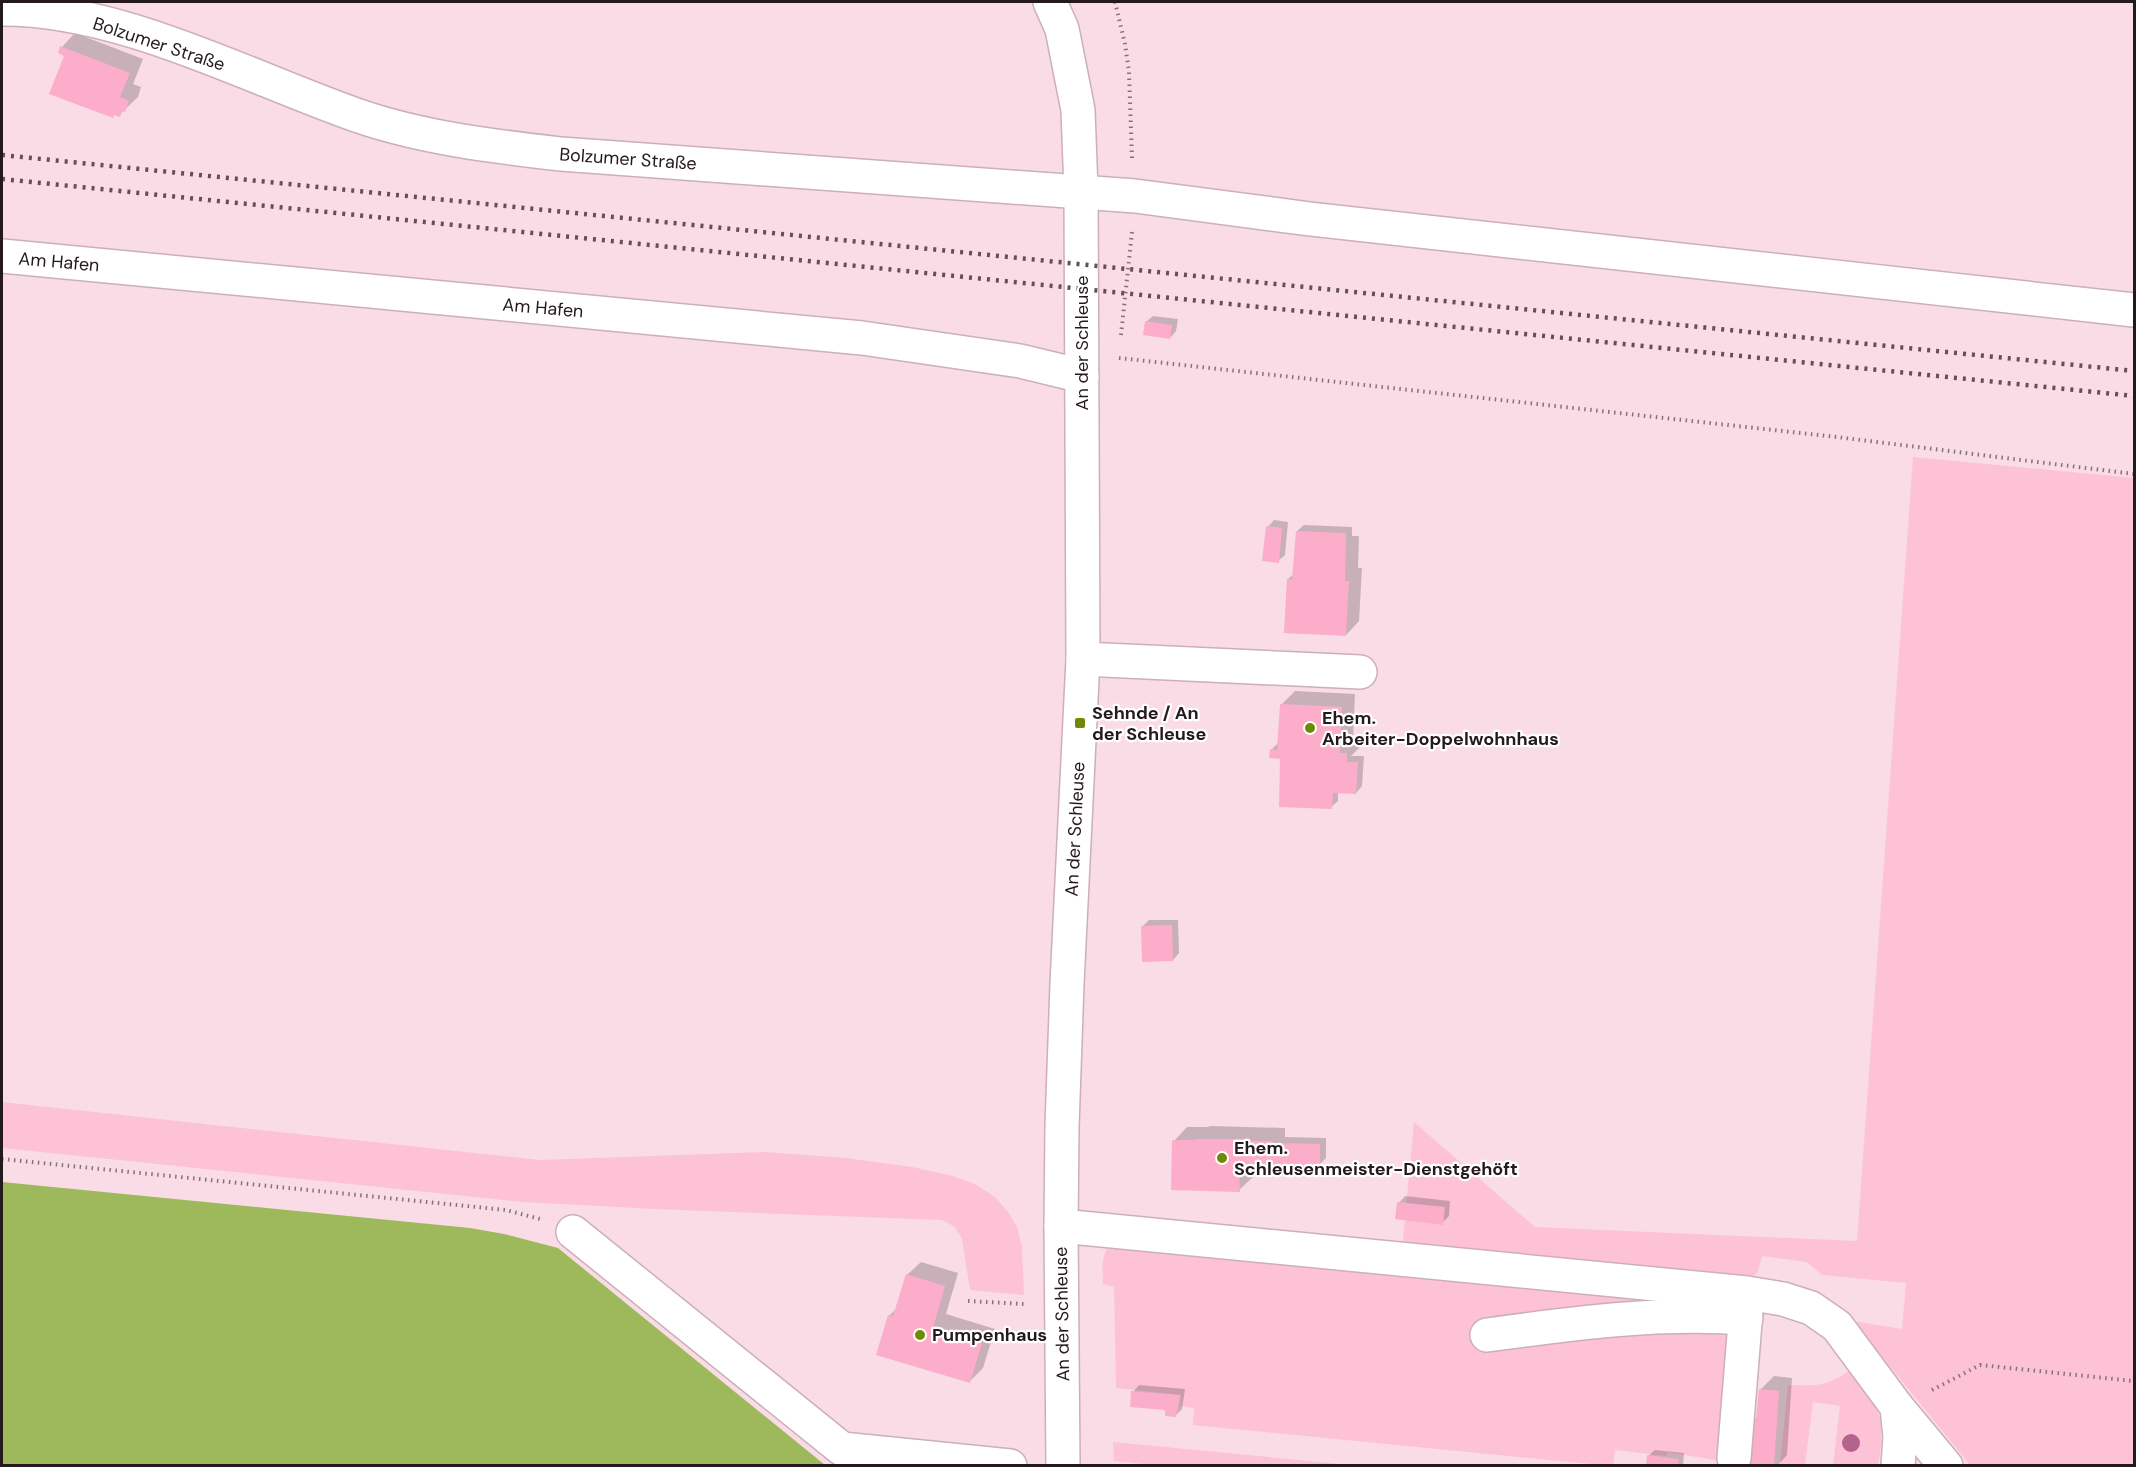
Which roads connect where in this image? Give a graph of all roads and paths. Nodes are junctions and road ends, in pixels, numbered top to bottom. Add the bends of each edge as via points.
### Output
1 (1050, 2) edge
2 (1115, 2) edge
3 (2, 9) edge
4 (1081, 192) junction
5 (1135, 196) junction
6 (2, 256) edge
7 (2134, 310) edge
8 (1082, 365) junction
9 (2134, 474) edge
10 (1083, 660) junction
11 (1360, 672) dead end
12 (2, 1159) edge
13 (1061, 1226) junction
14 (573, 1232) joint
15 (968, 1301) dead end
16 (1747, 1306) junction
17 (1046, 1307) junction
18 (1487, 1335) dead end
19 (2134, 1381) edge
20 (1898, 1407) junction
21 (1734, 1458) dead end
22 (1010, 1466) edge
23 (1063, 1466) edge
24 (1898, 1466) edge
25 (1946, 1466) edge

1 - 4 main road via 1062,29 1078,110
2 - 5 path via 1129,72
3 - 4 main road, Bolzumer Straße via 36,11 130,30 358,116 486,146
4 - 5 main road, Bolzumer Straße
4 - 8 main road, An der Schleuse
5 - 7 main road, Bolzumer Straße
6 - 8 main road, Am Hafen via 862,338 1020,361
8 - 9 path via 1814,434
8 - 10 main road, An der Schleuse
10 - 11 main road
10 - 13 main road, An der Schleuse via 1066,984
12 - 14 path via 506,1210
13 - 16 main road
13 - 17 main road, An der Schleuse
14 - 22 main road via 842,1449
15 - 17 path
16 - 18 main road
16 - 20 main road via 1783,1299 1811,1308 1837,1326
16 - 21 main road
17 - 23 main road, An der Schleuse
19 - 20 path via 1980,1365
20 - 24 main road
20 - 25 main road

